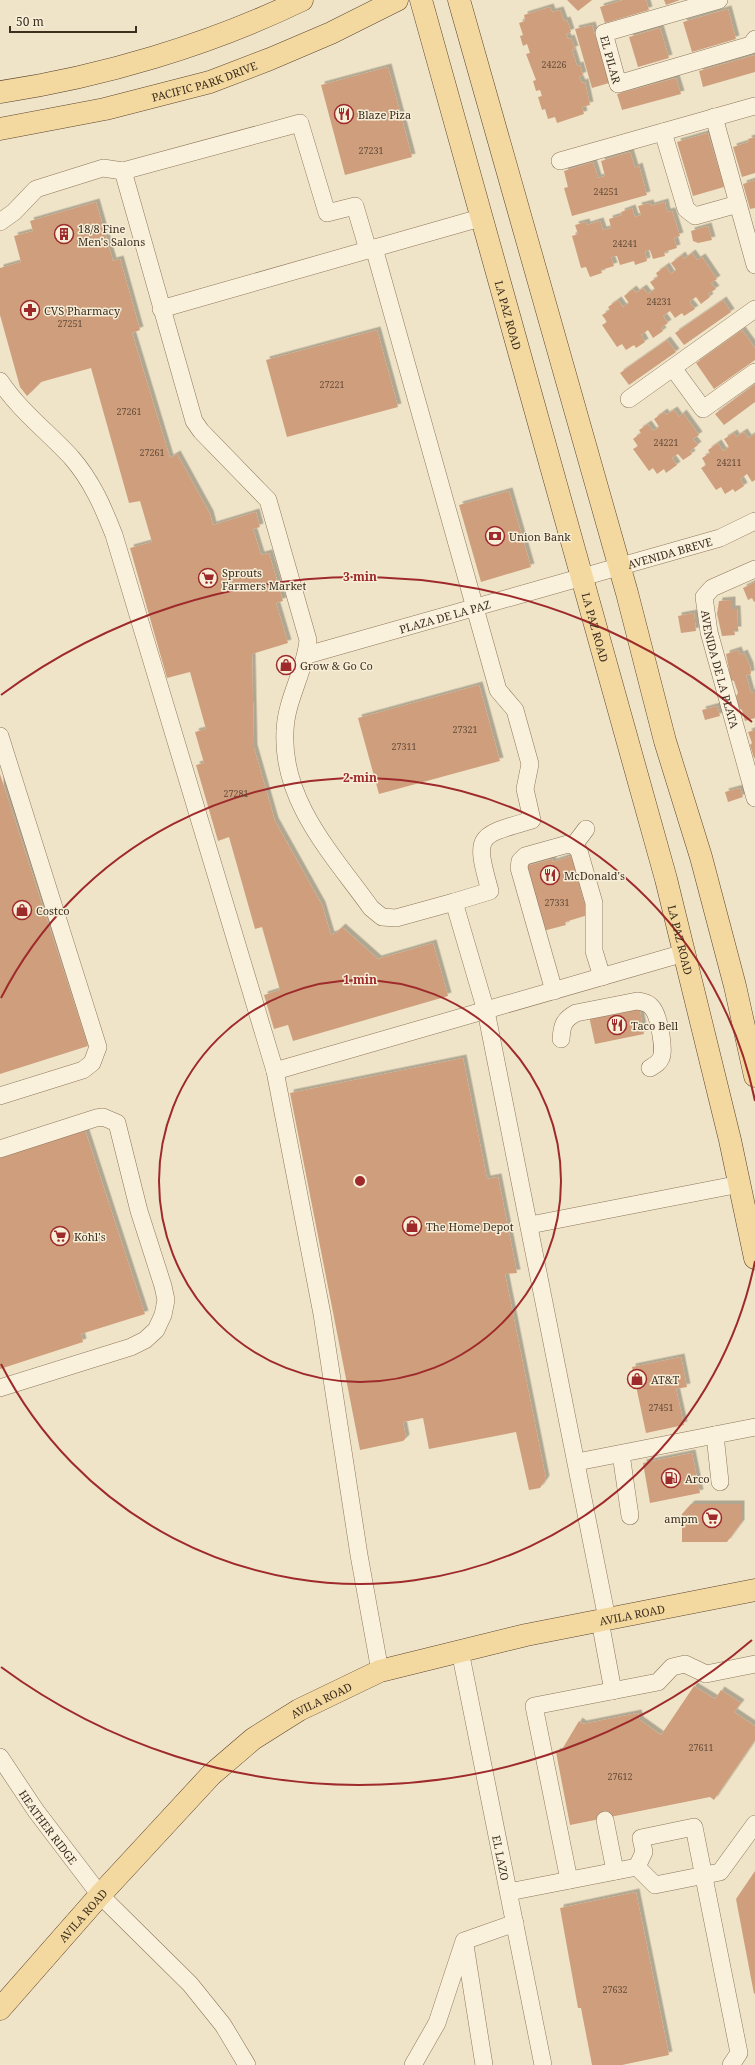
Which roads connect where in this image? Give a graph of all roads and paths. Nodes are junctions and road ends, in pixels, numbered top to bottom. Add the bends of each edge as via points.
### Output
1 (302, 0) edge
2 (397, 0) edge
3 (420, 0) edge
4 (459, 0) edge
5 (719, 0) edge
6 (755, 39) edge
7 (92, 73) junction
8 (0, 92) edge
9 (755, 106) edge
10 (0, 107) edge
11 (714, 117) junction
12 (0, 129) edge
13 (663, 132) junction
14 (560, 160) dead end
15 (123, 171) junction
16 (738, 204) junction
17 (480, 218) junction
18 (0, 222) edge
19 (371, 249) junction
20 (755, 265) edge
21 (161, 309) junction
22 (755, 309) edge
23 (673, 368) junction
24 (755, 372) edge
25 (0, 381) edge
26 (629, 399) dead end
27 (755, 521) edge
28 (619, 567) junction
29 (755, 570) edge
30 (582, 578) junction
31 (474, 608) junction
32 (306, 655) junction
33 (0, 736) edge
34 (755, 798) edge
35 (586, 828) dead end
36 (574, 845) junction
37 (454, 902) junction
38 (684, 953) junction
39 (602, 978) junction
40 (554, 991) junction
41 (486, 1011) junction
42 (561, 1039) dead end
43 (650, 1068) dead end
44 (275, 1071) junction
45 (755, 1076) edge
46 (0, 1096) edge
47 (0, 1149) edge
48 (740, 1184) junction
49 (755, 1201) edge
50 (530, 1225) junction
51 (755, 1258) edge
52 (0, 1388) edge
53 (755, 1427) edge
54 (715, 1435) junction
55 (621, 1454) junction
56 (577, 1462) junction
57 (720, 1482) dead end
58 (630, 1516) dead end
59 (755, 1590) edge
60 (604, 1620) junction
61 (460, 1651) junction
62 (755, 1664) edge
63 (380, 1671) junction
64 (613, 1691) junction
65 (0, 1757) edge
66 (605, 1820) dead end
67 (755, 1824) edge
68 (637, 1867) junction
69 (615, 1871) junction
70 (703, 1875) junction
71 (569, 1880) junction
72 (508, 1892) junction
73 (100, 1894) junction
74 (515, 1923) junction
75 (464, 1941) junction
76 (0, 2009) edge
77 (247, 2065) edge
78 (413, 2065) edge
79 (484, 2065) edge
80 (543, 2065) edge
81 (731, 2065) edge

1 - 7 main road via 224,33
2 - 12 main road, PACIFIC PARK DRIVE via 331,33 210,82 105,109
3 - 17 main road, LA PAZ ROAD
4 - 28 main road
5 - 6 street, EL PILAR via 604,33 618,84 751,45
7 - 8 main road
7 - 10 main road via 65,93 52,98
9 - 11 street
11 - 13 street
11 - 16 street
13 - 14 street
13 - 16 street via 686,209 695,216
15 - 18 street via 103,168 36,189 14,212
15 - 19 street via 300,123 327,214 355,206
15 - 21 street
16 - 20 street
17 - 19 street
17 - 30 main road, LA PAZ ROAD
19 - 21 street
19 - 31 street
21 - 32 street via 194,421 268,500 308,640
22 - 23 street
23 - 24 street via 703,409
23 - 26 street
25 - 44 street via 25,411 76,463 93,486 109,521
27 - 28 street, AVENIDA BREVE via 720,538
28 - 30 street, AVENIDA BREVE
28 - 45 main road via 665,741 701,858 735,986
29 - 34 street, AVENIDA DE LA PLATA via 712,588 704,598 709,632
30 - 31 street, PLAZA DE LA PAZ
30 - 38 main road, LA PAZ ROAD via 666,879
31 - 32 street, PLAZA DE LA PAZ
31 - 37 street via 498,690 515,710 530,764 525,789 532,820 497,830 486,837 481,846 481,860 490,891
32 - 37 street via 291,695 285,731 288,764 295,796 310,822 371,908 382,917 396,918
33 - 46 street via 98,1047 92,1063 83,1070
35 - 36 street
36 - 39 street via 579,851 594,903 594,951
36 - 40 street via 568,844 525,856 520,861 519,868
37 - 41 street
38 - 39 street
38 - 48 main road, LA PAZ ROAD
39 - 40 street
40 - 41 street
41 - 44 street
41 - 50 street
42 - 43 street via 562,1025 567,1018 576,1013 637,1001 646,1003 653,1008 657,1016 663,1050 658,1064
44 - 63 street via 322,1314 359,1555
47 - 52 street via 96,1118 104,1117 117,1123 139,1211 166,1300 156,1330 145,1340 131,1347
48 - 49 main road
48 - 50 street
48 - 51 main road, LA PAZ ROAD
50 - 56 street
53 - 54 street
54 - 55 street
54 - 57 street
55 - 56 street
55 - 58 street
56 - 60 street
59 - 60 main road, AVILA ROAD
60 - 61 main road, AVILA ROAD
60 - 64 street
61 - 63 main road, AVILA ROAD
61 - 72 street, EL LAZO
62 - 64 street via 706,1674 685,1664 672,1667 658,1682
63 - 73 main road, AVILA ROAD via 299,1710 253,1739 211,1775
64 - 71 street via 534,1706
65 - 73 street, HEATHER RIDGE via 36,1811
66 - 69 street
67 - 70 street via 720,1872
68 - 69 street
68 - 70 street via 655,1885
68 - 70 street via 644,1852 641,1838 694,1827
69 - 71 street
70 - 81 street via 738,2053
71 - 72 street
72 - 74 street, EL LAZO
73 - 76 main road, AVILA ROAD
73 - 77 street, HEATHER RIDGE via 190,1984 223,2025
74 - 75 street
74 - 80 street, EL LAZO
75 - 78 street via 437,2023
75 - 79 street

